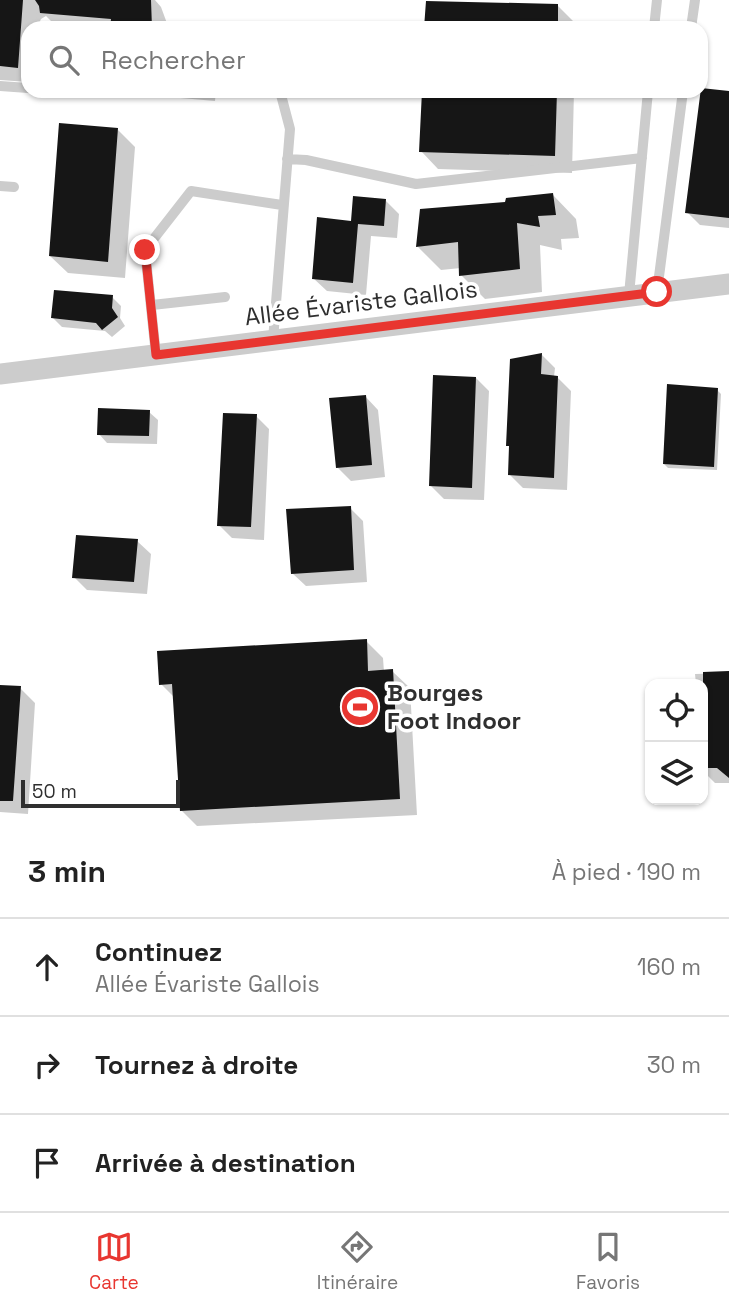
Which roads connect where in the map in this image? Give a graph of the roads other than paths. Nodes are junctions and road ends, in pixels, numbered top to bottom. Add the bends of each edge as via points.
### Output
1 (657, 0) edge
2 (695, 0) edge
3 (32, 9) dead end
4 (31, 21) edge
5 (655, 21) edge
6 (692, 21) edge
7 (0, 86) edge
8 (21, 88) edge
9 (282, 98) edge
10 (647, 98) edge
11 (682, 98) edge
12 (642, 158) junction
13 (287, 159) junction
14 (0, 186) edge
15 (14, 187) dead end
16 (282, 205) junction
17 (729, 284) edge
18 (657, 292) junction
19 (629, 295) junction
20 (225, 297) dead end
21 (152, 305) junction
22 (273, 340) junction
23 (156, 355) junction
24 (0, 374) edge

1 - 5 lane
2 - 6 lane
3 - 4 lane
7 - 8 lane
9 - 13 lane via 290,129
10 - 12 lane
11 - 18 lane
12 - 13 lane via 416,184
12 - 19 lane
13 - 16 lane
14 - 15 lane
16 - 21 lane via 191,191 145,250
16 - 22 lane
17 - 18 street, Allée Évariste Gallois
18 - 19 street, Allée Évariste Gallois
19 - 22 street, Allée Évariste Gallois
20 - 21 lane
21 - 23 lane
22 - 23 street, Allée Évariste Gallois
23 - 24 street, Allée Évariste Gallois

